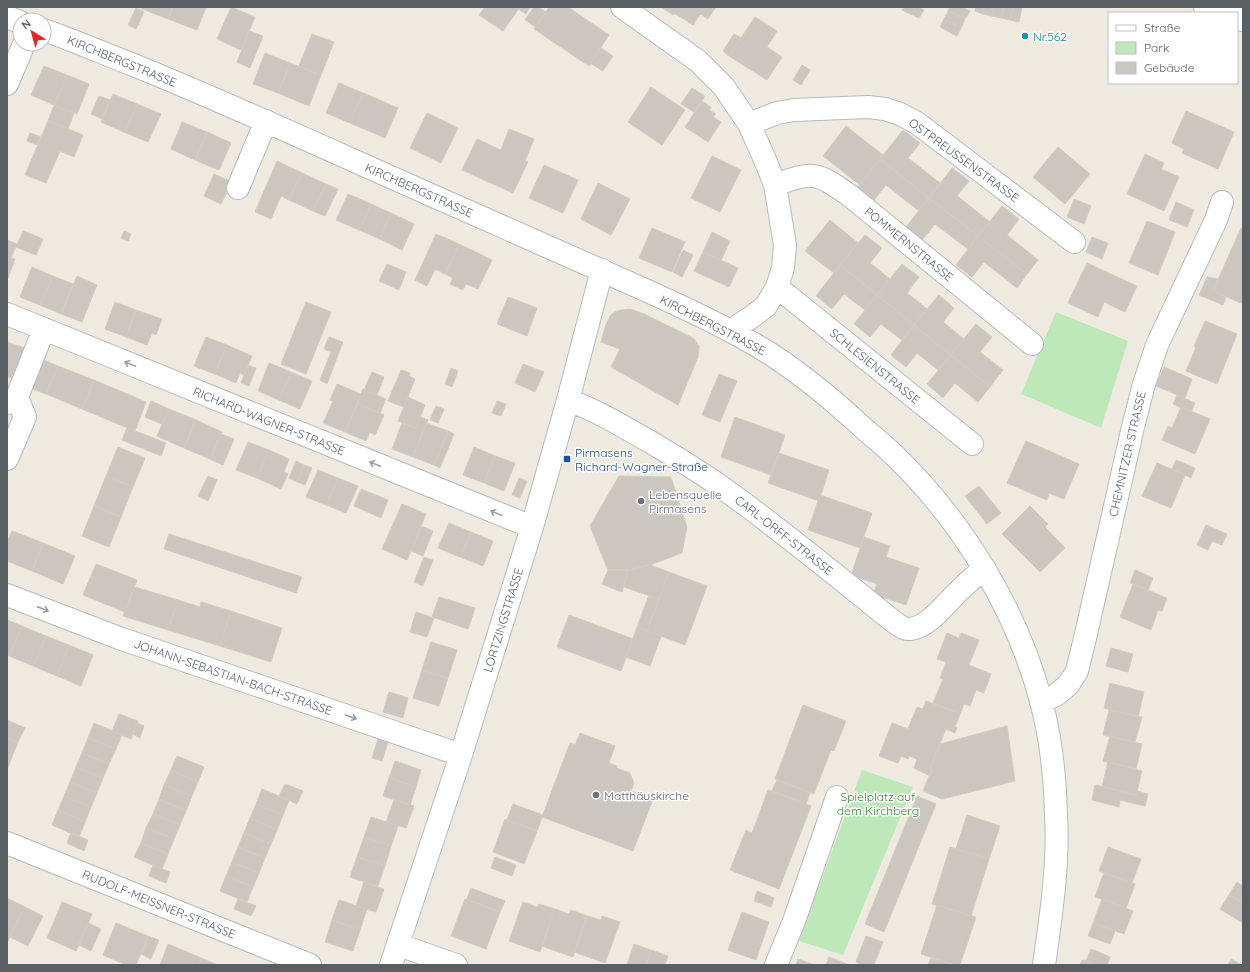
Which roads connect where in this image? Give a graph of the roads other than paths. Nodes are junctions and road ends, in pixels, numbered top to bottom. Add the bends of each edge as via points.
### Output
1 (622, 7) edge
2 (1205, 7) edge
3 (1220, 12) edge
4 (52, 33) edge
5 (21, 52) edge
6 (7, 84) edge
7 (266, 121) junction
8 (749, 124) junction
9 (775, 185) junction
10 (238, 188) dead end
11 (1222, 202) dead end
12 (1074, 242) dead end
13 (602, 270) junction
14 (777, 287) junction
15 (7, 314) edge
16 (44, 329) junction
17 (730, 331) junction
18 (1032, 344) dead end
19 (12, 400) edge
20 (568, 400) junction
21 (972, 444) dead end
22 (7, 459) edge
23 (532, 528) junction
24 (985, 569) junction
25 (7, 594) edge
26 (1041, 702) junction
27 (461, 755) junction
28 (836, 797) dead end
29 (7, 843) edge
30 (398, 945) junction
31 (310, 965) edge
32 (391, 965) edge
33 (456, 965) edge
34 (776, 965) edge
35 (1044, 965) edge

1 - 8 street via 698,61 724,87
2 - 3 street
4 - 7 street, KIRCHBERGSTRASSE via 162,76
5 - 6 street
7 - 10 street
7 - 13 street, KIRCHBERGSTRASSE
8 - 9 street
8 - 12 street, OSTPREUSSENSTRASSE via 777,113 794,110 868,107 900,114 917,123
9 - 14 street via 785,245 783,268
9 - 18 street, POMMERNSTRASSE via 808,175 829,181
11 - 26 street, CHEMNITZER STRASSE via 1157,345 1144,384 1077,671 1068,685 1056,695
13 - 17 street, KIRCHBERGSTRASSE
13 - 20 street, LORTZINGSTRASSE
14 - 17 street via 766,306
14 - 21 street, SCHLESIENSTRASSE
15 - 16 street, RICHARD-WAGNER-STRASSE
16 - 19 street
23 -> 16 street, RICHARD-WAGNER-STRASSE
17 - 24 street, KIRCHBERGSTRASSE via 771,354 806,379 896,457 949,517
19 - 22 street via 25,417
20 - 23 street, LORTZINGSTRASSE
20 - 24 street, CARL-ORFF-STRASSE via 604,415 730,492 889,618 909,630 931,619
23 - 27 street, LORTZINGSTRASSE
24 - 26 street, KIRCHBERGSTRASSE via 1018,636
25 -> 27 street, JOHANN-SEBASTIAN-BACH-STRASSE via 119,638
26 - 35 street, KIRCHBERGSTRASSE via 1054,774 1057,841 1054,891
27 - 30 street, LORTZINGSTRASSE
28 - 34 street via 794,921
29 - 31 street, RUDOLF-MEISSNER-STRASSE
30 - 32 street, LORTZINGSTRASSE
30 - 33 street

